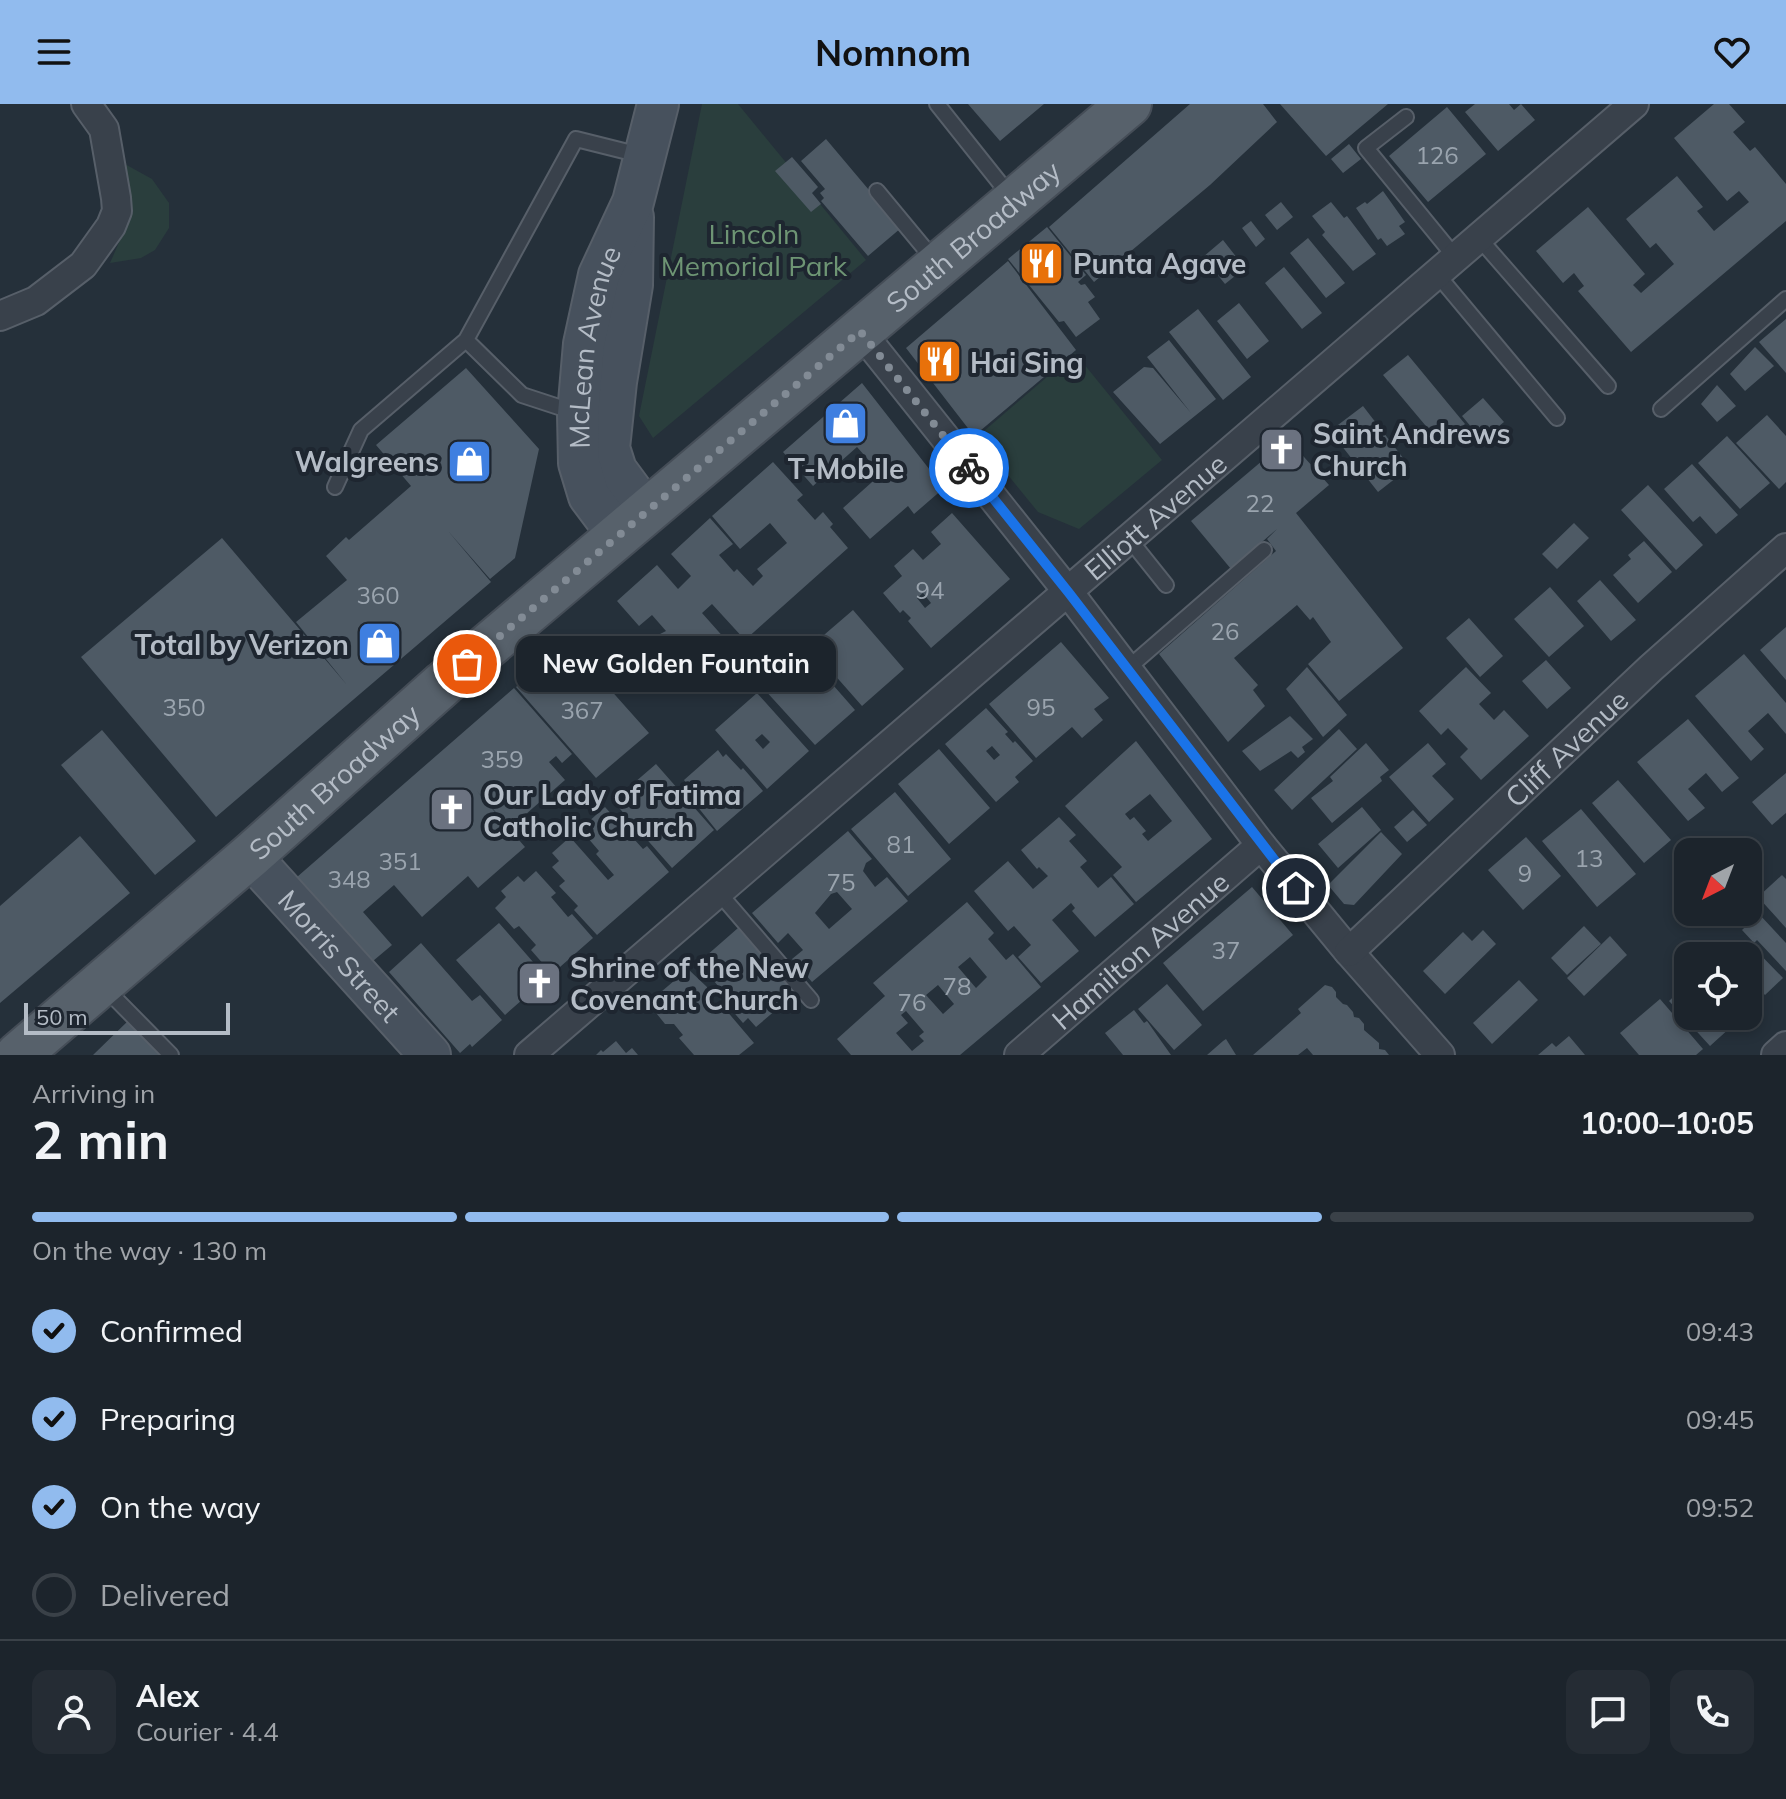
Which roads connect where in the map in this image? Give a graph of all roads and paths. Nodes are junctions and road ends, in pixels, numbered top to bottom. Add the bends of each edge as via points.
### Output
1 (86, 104) edge
2 (658, 104) edge
3 (937, 104) edge
4 (1129, 104) edge
5 (1634, 104) edge
6 (1406, 117) dead end
7 (644, 156) junction
8 (877, 191) dead end
9 (1014, 201) junction
10 (633, 202) junction
11 (1478, 237) junction
12 (938, 265) junction
13 (1446, 265) junction
14 (1786, 299) edge
15 (0, 316) edge
16 (860, 331) junction
17 (466, 340) junction
18 (1608, 386) dead end
19 (1661, 409) dead end
20 (578, 414) junction
21 (1557, 418) dead end
22 (335, 487) dead end
23 (633, 524) junction
24 (1130, 540) junction
25 (1786, 548) edge
26 (1264, 550) dead end
27 (1166, 585) dead end
28 (1069, 593) junction
29 (1127, 669) junction
30 (1261, 845) junction
31 (250, 856) junction
32 (719, 893) junction
33 (1349, 952) junction
34 (100, 983) junction
35 (811, 1000) dead end
36 (1786, 1046) edge
37 (25, 1053) edge
38 (171, 1055) edge
39 (430, 1055) edge
40 (529, 1055) edge
41 (1019, 1055) edge
42 (1440, 1055) edge
43 (1776, 1055) edge

1 - 15 street via 104,129 117,211 111,226 83,265 36,301
2 - 7 street, McLean Avenue
3 - 9 lane
4 - 9 main road, South Broadway
5 - 11 street, Elliott Avenue
6 - 13 lane via 1366,148
7 - 10 street, McLean Avenue
7 - 17 lane via 576,139
8 - 12 lane
9 - 12 main road, South Broadway
10 - 20 street, McLean Avenue via 599,275 584,344
10 - 23 street, McLean Avenue via 632,285 609,448
11 - 13 street, Elliott Avenue
11 - 18 lane
12 - 16 main road, South Broadway
13 - 21 lane
13 - 24 street, Elliott Avenue
14 - 19 lane
16 - 23 main road, South Broadway
16 - 28 street
17 - 20 lane via 522,395
17 - 22 lane via 361,430
20 - 23 street, McLean Avenue via 579,463 589,496
23 - 31 main road, South Broadway
24 - 27 lane
24 - 28 street, Elliott Avenue
25 - 33 street, Cliff Avenue
26 - 29 lane
28 - 29 street
28 - 32 street, Elliott Avenue
29 - 30 street
30 - 33 street
30 - 41 street, Hamilton Avenue
31 - 34 main road, South Broadway
31 - 39 street, Morris Street
32 - 35 lane
32 - 40 street, Elliott Avenue
33 - 42 street
34 - 37 main road, South Broadway
34 - 38 lane
36 - 43 street

